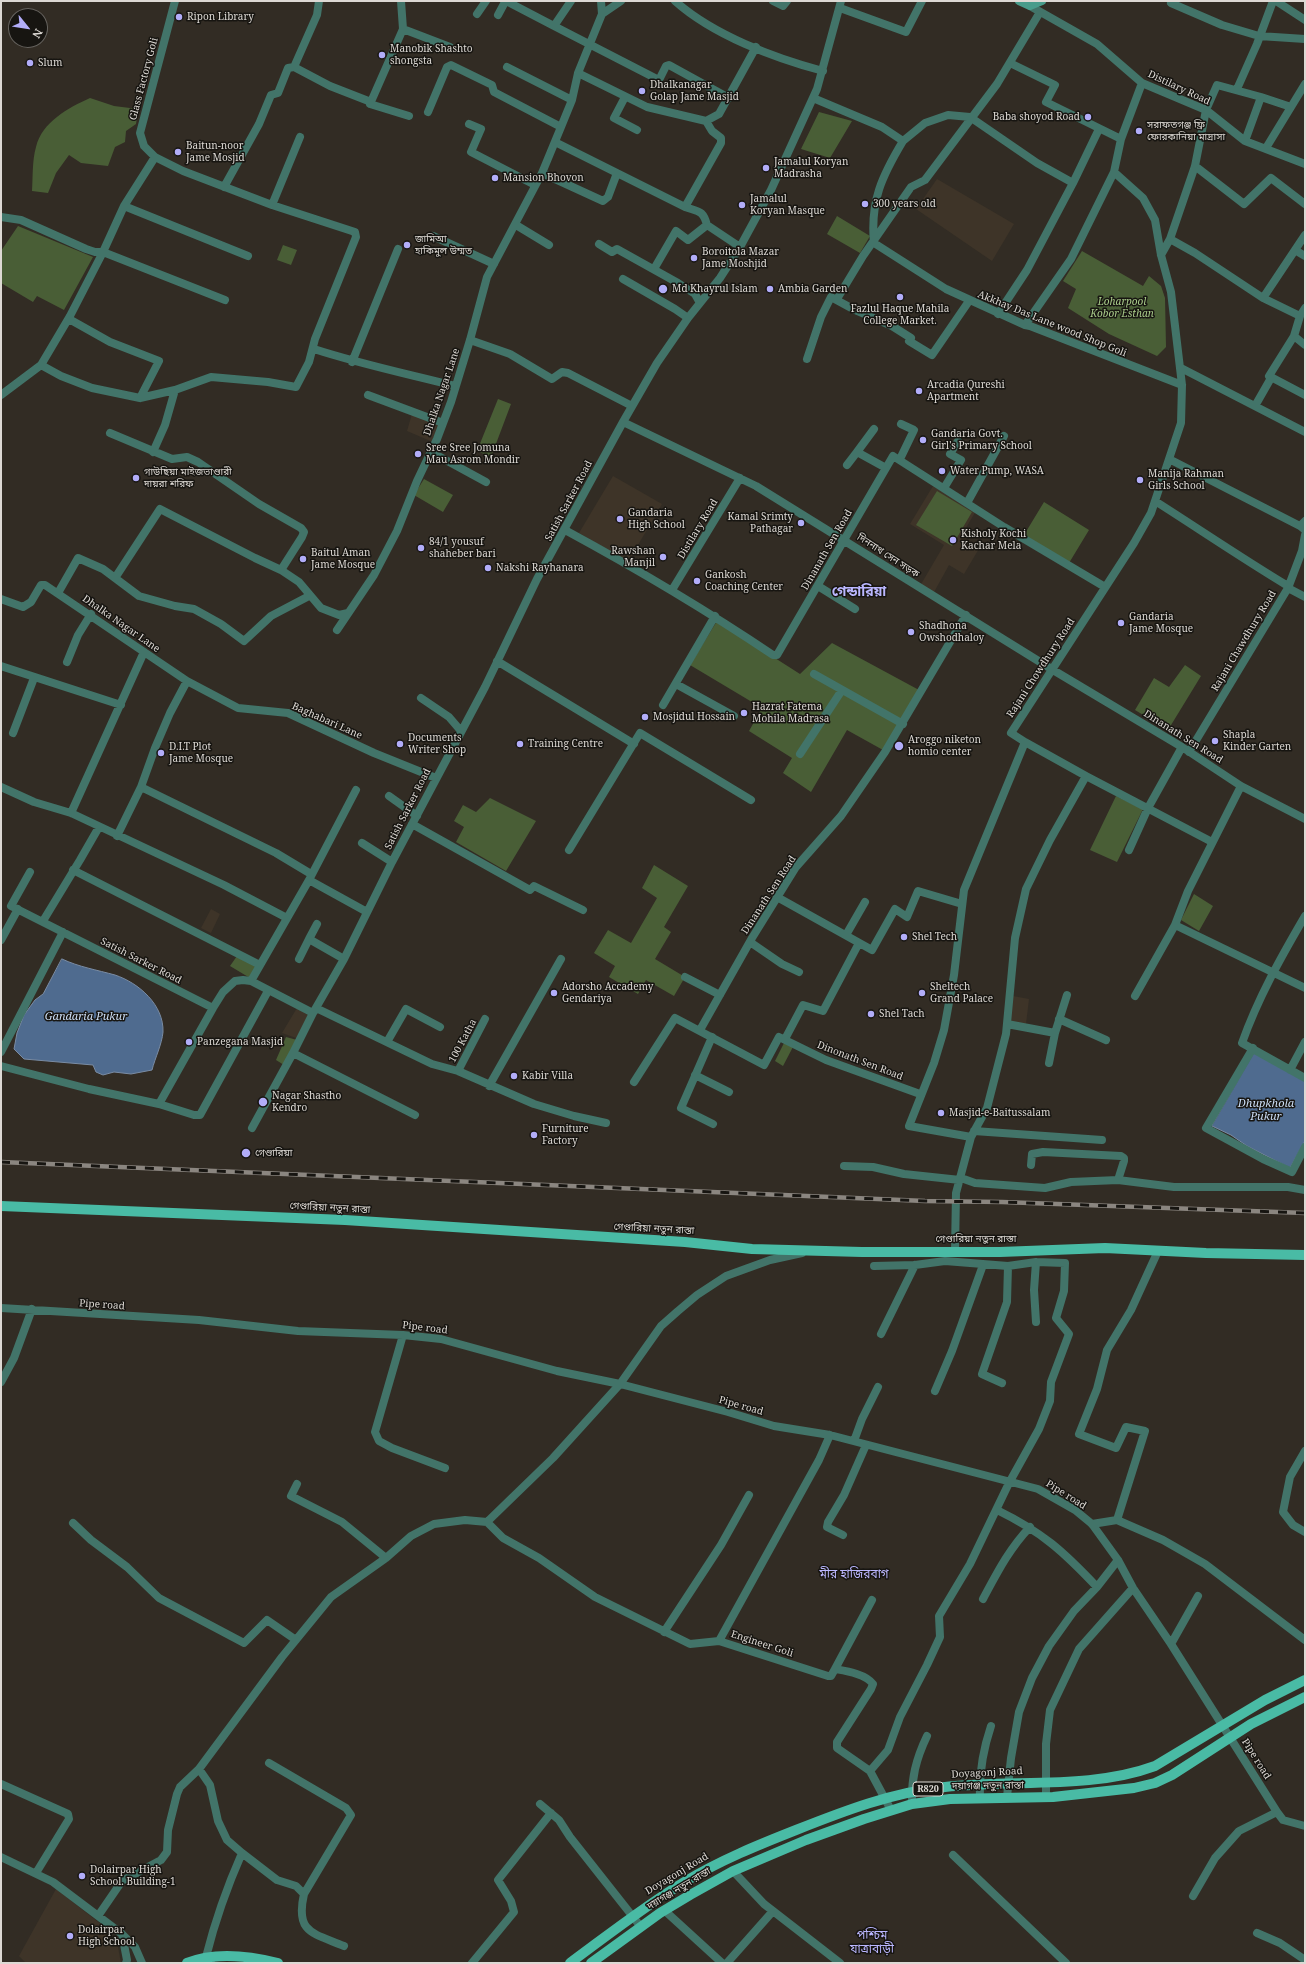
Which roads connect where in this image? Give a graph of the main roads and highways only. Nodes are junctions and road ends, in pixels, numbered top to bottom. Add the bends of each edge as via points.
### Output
1 (1019, 1) edge
2 (1042, 1) edge
3 (1, 1206) edge
4 (1305, 1255) edge
5 (1305, 1680) edge
6 (1305, 1696) edge
7 (209, 1960) edge
8 (187, 1963) edge
9 (278, 1963) edge
10 (570, 1963) edge
11 (591, 1963) edge

1 - 2 main road via 1030,6
3 - 4 main road, গেণ্ডারিয়া নতুন রাস্তা via 346,1220 685,1242 752,1249 1000,1252 1105,1248
5 - 10 main road, Doyagonj Road / R820 via 1265,1700 1155,1766 1140,1772 1124,1776 1046,1783 1009,1782 912,1792 885,1798 809,1824 728,1858 688,1880
6 - 11 main road, দয়াগঞ্জ নতুন রাস্তা / R820 via 1230,1737 1172,1775 1155,1783 1134,1788 1046,1797 950,1798 912,1804 806,1840 733,1871 664,1910
7 - 8 main road
7 - 9 main road via 253,1958

